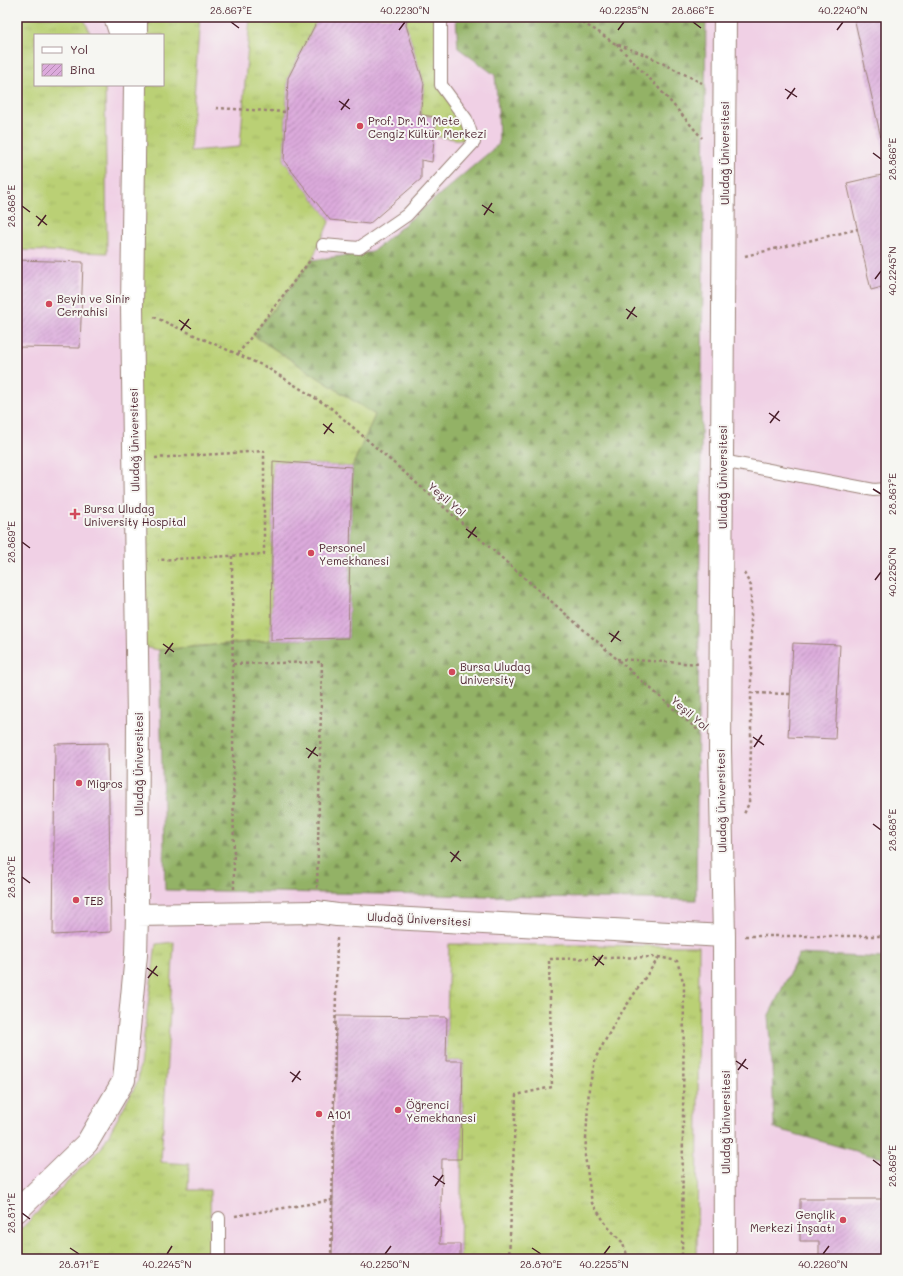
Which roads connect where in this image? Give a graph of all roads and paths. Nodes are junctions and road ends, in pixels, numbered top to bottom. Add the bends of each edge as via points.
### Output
1 (114, 17) edge
2 (136, 17) edge
3 (441, 17) edge
4 (572, 17) edge
5 (725, 17) edge
6 (121, 34) edge
7 (136, 34) edge
8 (614, 43) junction
9 (136, 86) edge
10 (724, 94) junction
11 (216, 108) dead end
12 (286, 112) dead end
13 (724, 163) junction
14 (858, 229) dead end
15 (323, 245) joint
16 (723, 261) junction
17 (132, 307) junction
18 (238, 354) junction
19 (134, 459) junction
20 (722, 461) junction
21 (886, 489) edge
22 (232, 556) junction
23 (136, 562) junction
24 (741, 568) dead end
25 (616, 659) junction
26 (233, 664) junction
27 (720, 665) junction
28 (751, 693) junction
29 (790, 694) dead end
30 (720, 750) junction
31 (744, 816) dead end
32 (234, 913) junction
33 (327, 913) junction
34 (137, 915) junction
35 (724, 936) junction
36 (886, 936) edge
37 (659, 957) junction
38 (333, 1200) junction
39 (17, 1211) edge
40 (219, 1218) joint
41 (220, 1259) edge
42 (331, 1259) edge
43 (509, 1259) edge
44 (629, 1259) edge
45 (682, 1259) edge
46 (725, 1259) edge

1 - 6 street
2 - 7 street
3 - 15 lane via 441,85 466,119 474,142 407,215 359,248
4 - 8 path
5 - 10 street, Uludağ Üniversitesi
8 - 10 path via 648,56
8 - 13 path via 656,84
9 - 17 street, Uludağ Üniversitesi
10 - 13 street, Uludağ Üniversitesi
11 - 12 path
13 - 16 street, Uludağ Üniversitesi
14 - 16 path
15 - 18 path
16 - 20 street, Uludağ Üniversitesi
17 - 18 path, Yeşil Yol
17 - 19 street, Uludağ Üniversitesi
18 - 25 path, Yeşil Yol via 266,367 331,408
19 - 22 path via 264,450 264,554
19 - 23 street, Uludağ Üniversitesi
20 - 21 lane via 874,490
20 - 27 street, Uludağ Üniversitesi
22 - 23 path
22 - 26 path
23 - 34 street, Uludağ Üniversitesi
24 - 28 path via 752,586
25 - 27 path
25 - 30 path, Yeşil Yol
26 - 32 path
26 - 33 path via 322,662
27 - 30 street, Uludağ Üniversitesi
28 - 29 path
28 - 31 path via 749,804
30 - 35 street, Uludağ Üniversitesi
32 - 33 street, Uludağ Üniversitesi
32 - 34 street, Uludağ Üniversitesi
33 - 35 street, Uludağ Üniversitesi
33 - 38 path
34 - 39 street, Uludağ Üniversitesi via 136,955 124,1080 87,1143
35 - 36 path
35 - 46 street, Uludağ Üniversitesi
37 - 43 path via 549,959 552,1087 516,1095
37 - 44 path via 616,1021 596,1057 589,1088 585,1156 592,1203 622,1242
37 - 45 path via 677,961 684,984
38 - 40 path
38 - 42 path
40 - 41 lane

